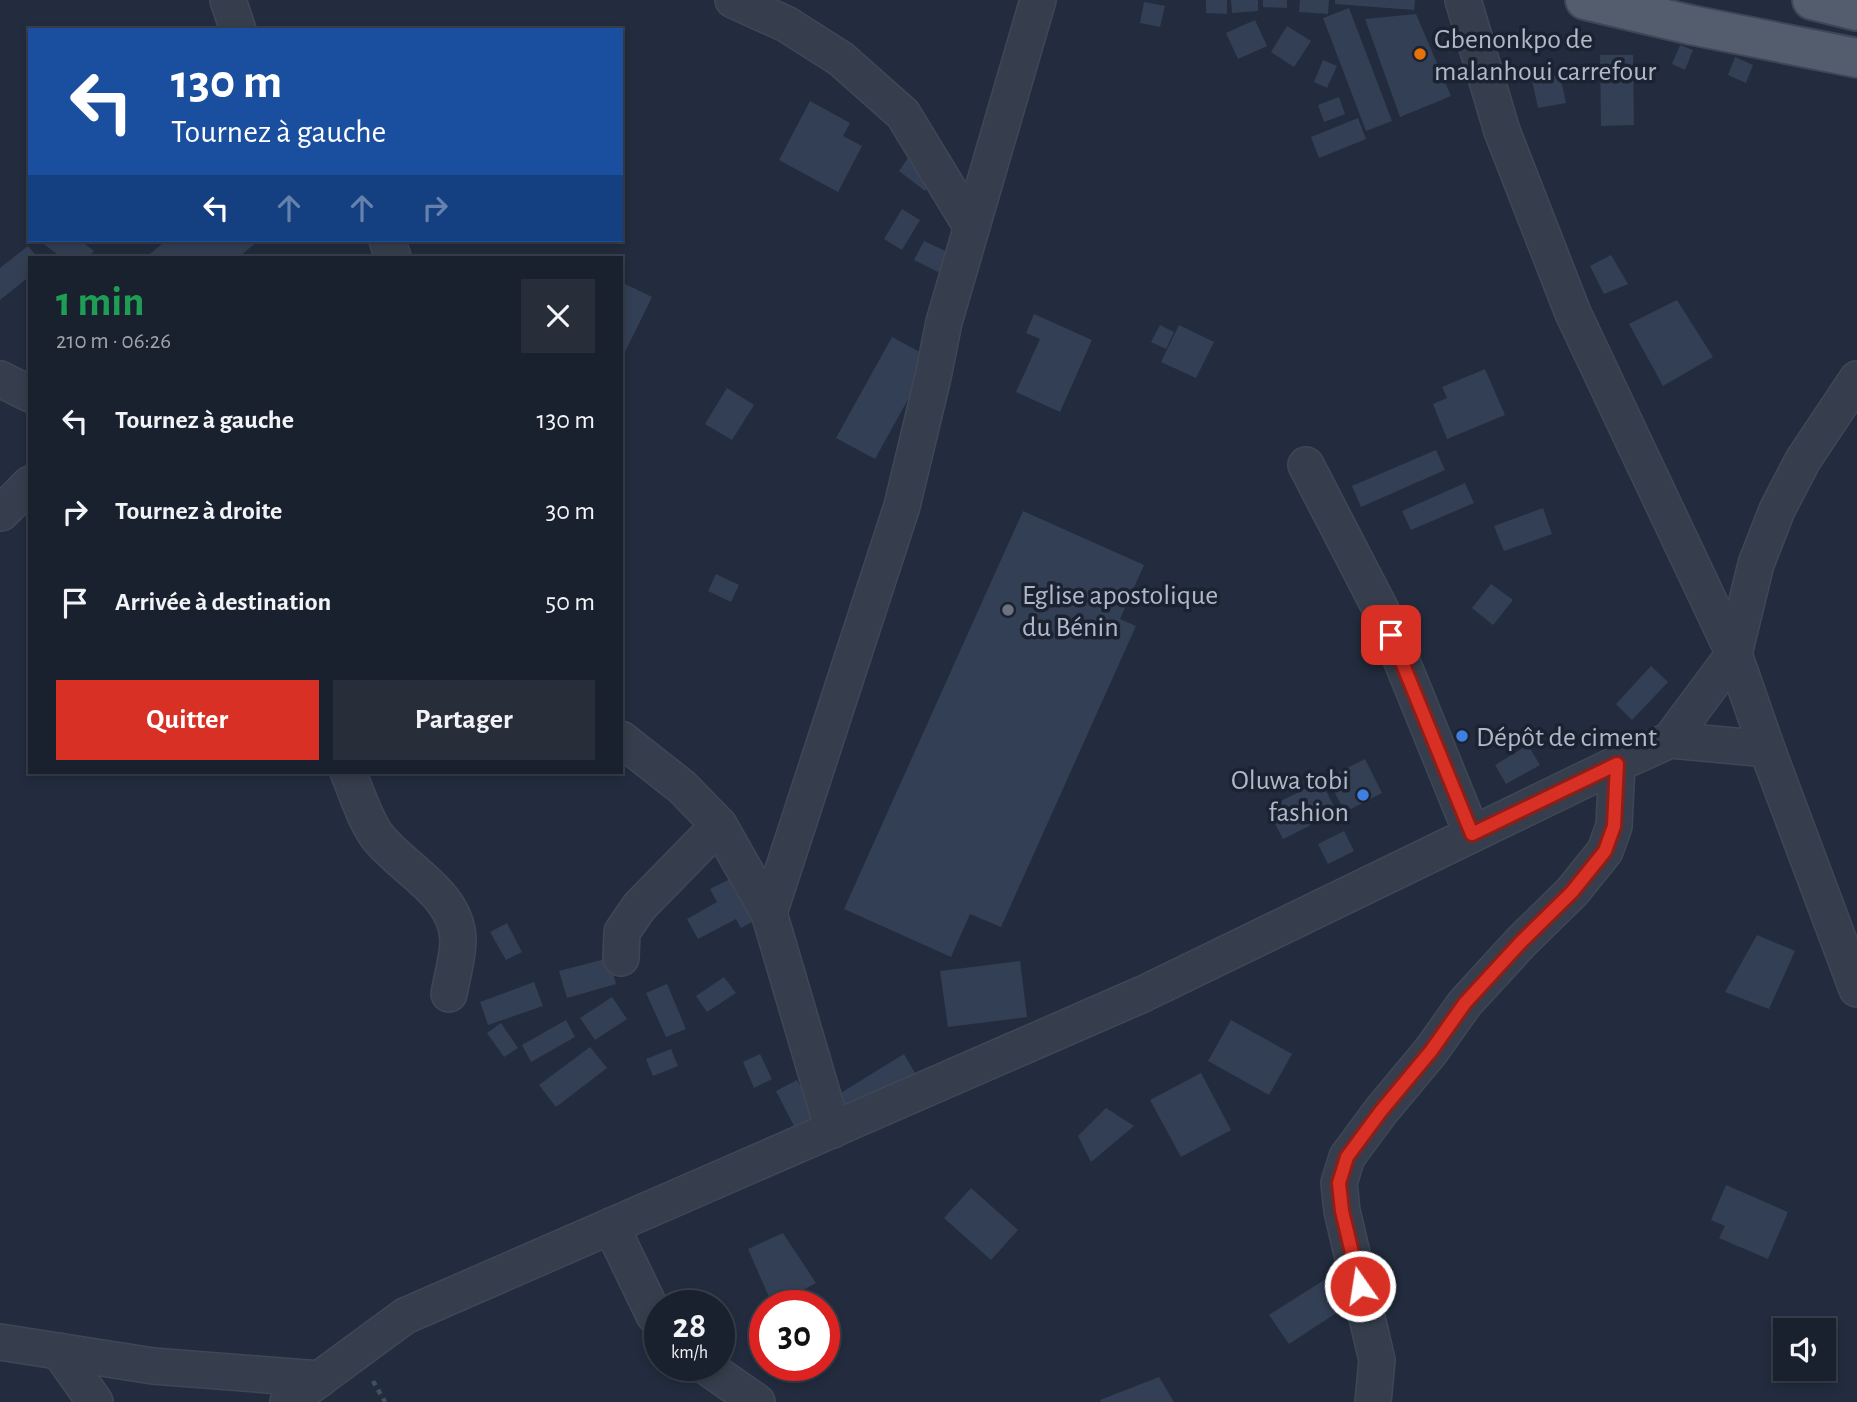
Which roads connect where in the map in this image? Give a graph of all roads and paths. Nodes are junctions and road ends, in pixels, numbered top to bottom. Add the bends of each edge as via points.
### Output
1 (228, 0) edge
2 (733, 0) edge
3 (1038, 0) edge
4 (1463, 0) edge
5 (1585, 0) edge
6 (1812, 0) edge
7 (1857, 10) edge
8 (237, 28) edge
9 (1857, 58) edge
10 (971, 226) junction
11 (0, 379) edge
12 (1857, 379) edge
13 (28, 393) edge
14 (1306, 465) dead end
15 (28, 486) edge
16 (1, 513) edge
17 (1734, 654) junction
18 (623, 740) edge
19 (1670, 740) junction
20 (1767, 749) junction
21 (1617, 764) junction
22 (349, 774) edge
23 (719, 825) junction
24 (1472, 834) junction
25 (769, 914) junction
26 (621, 958) dead end
27 (1857, 989) edge
28 (449, 994) dead end
29 (833, 1130) junction
30 (611, 1226) junction
31 (644, 1294) edge
32 (0, 1342) edge
33 (59, 1351) junction
34 (320, 1379) junction
35 (727, 1381) edge
36 (95, 1402) edge
37 (288, 1402) edge
38 (757, 1402) edge
39 (1373, 1402) edge

1 - 8 street
2 - 10 street via 786,24 841,59 903,114
3 - 10 street
4 - 17 street via 1502,131 1573,313
5 - 9 main road
6 - 7 main road
10 - 25 street via 902,506
11 - 13 street
12 - 17 street via 1803,460 1777,510 1756,564
14 - 24 street via 1381,610
15 - 16 street
17 - 19 street
17 - 20 street
18 - 23 street via 682,787
19 - 20 street
19 - 21 street
20 - 27 street
21 - 24 street
21 - 39 street via 1614,826 1605,851 1572,892 1465,1003 1347,1157 1339,1183 1377,1360
22 - 28 street via 375,834 450,911 458,939
23 - 25 street
23 - 26 street via 639,907 622,932
24 - 29 street via 1143,994
25 - 29 street
29 - 30 street
30 - 31 street
30 - 34 street via 405,1317
32 - 33 street
33 - 34 street via 153,1366
33 - 36 street
34 - 37 street
35 - 38 street

